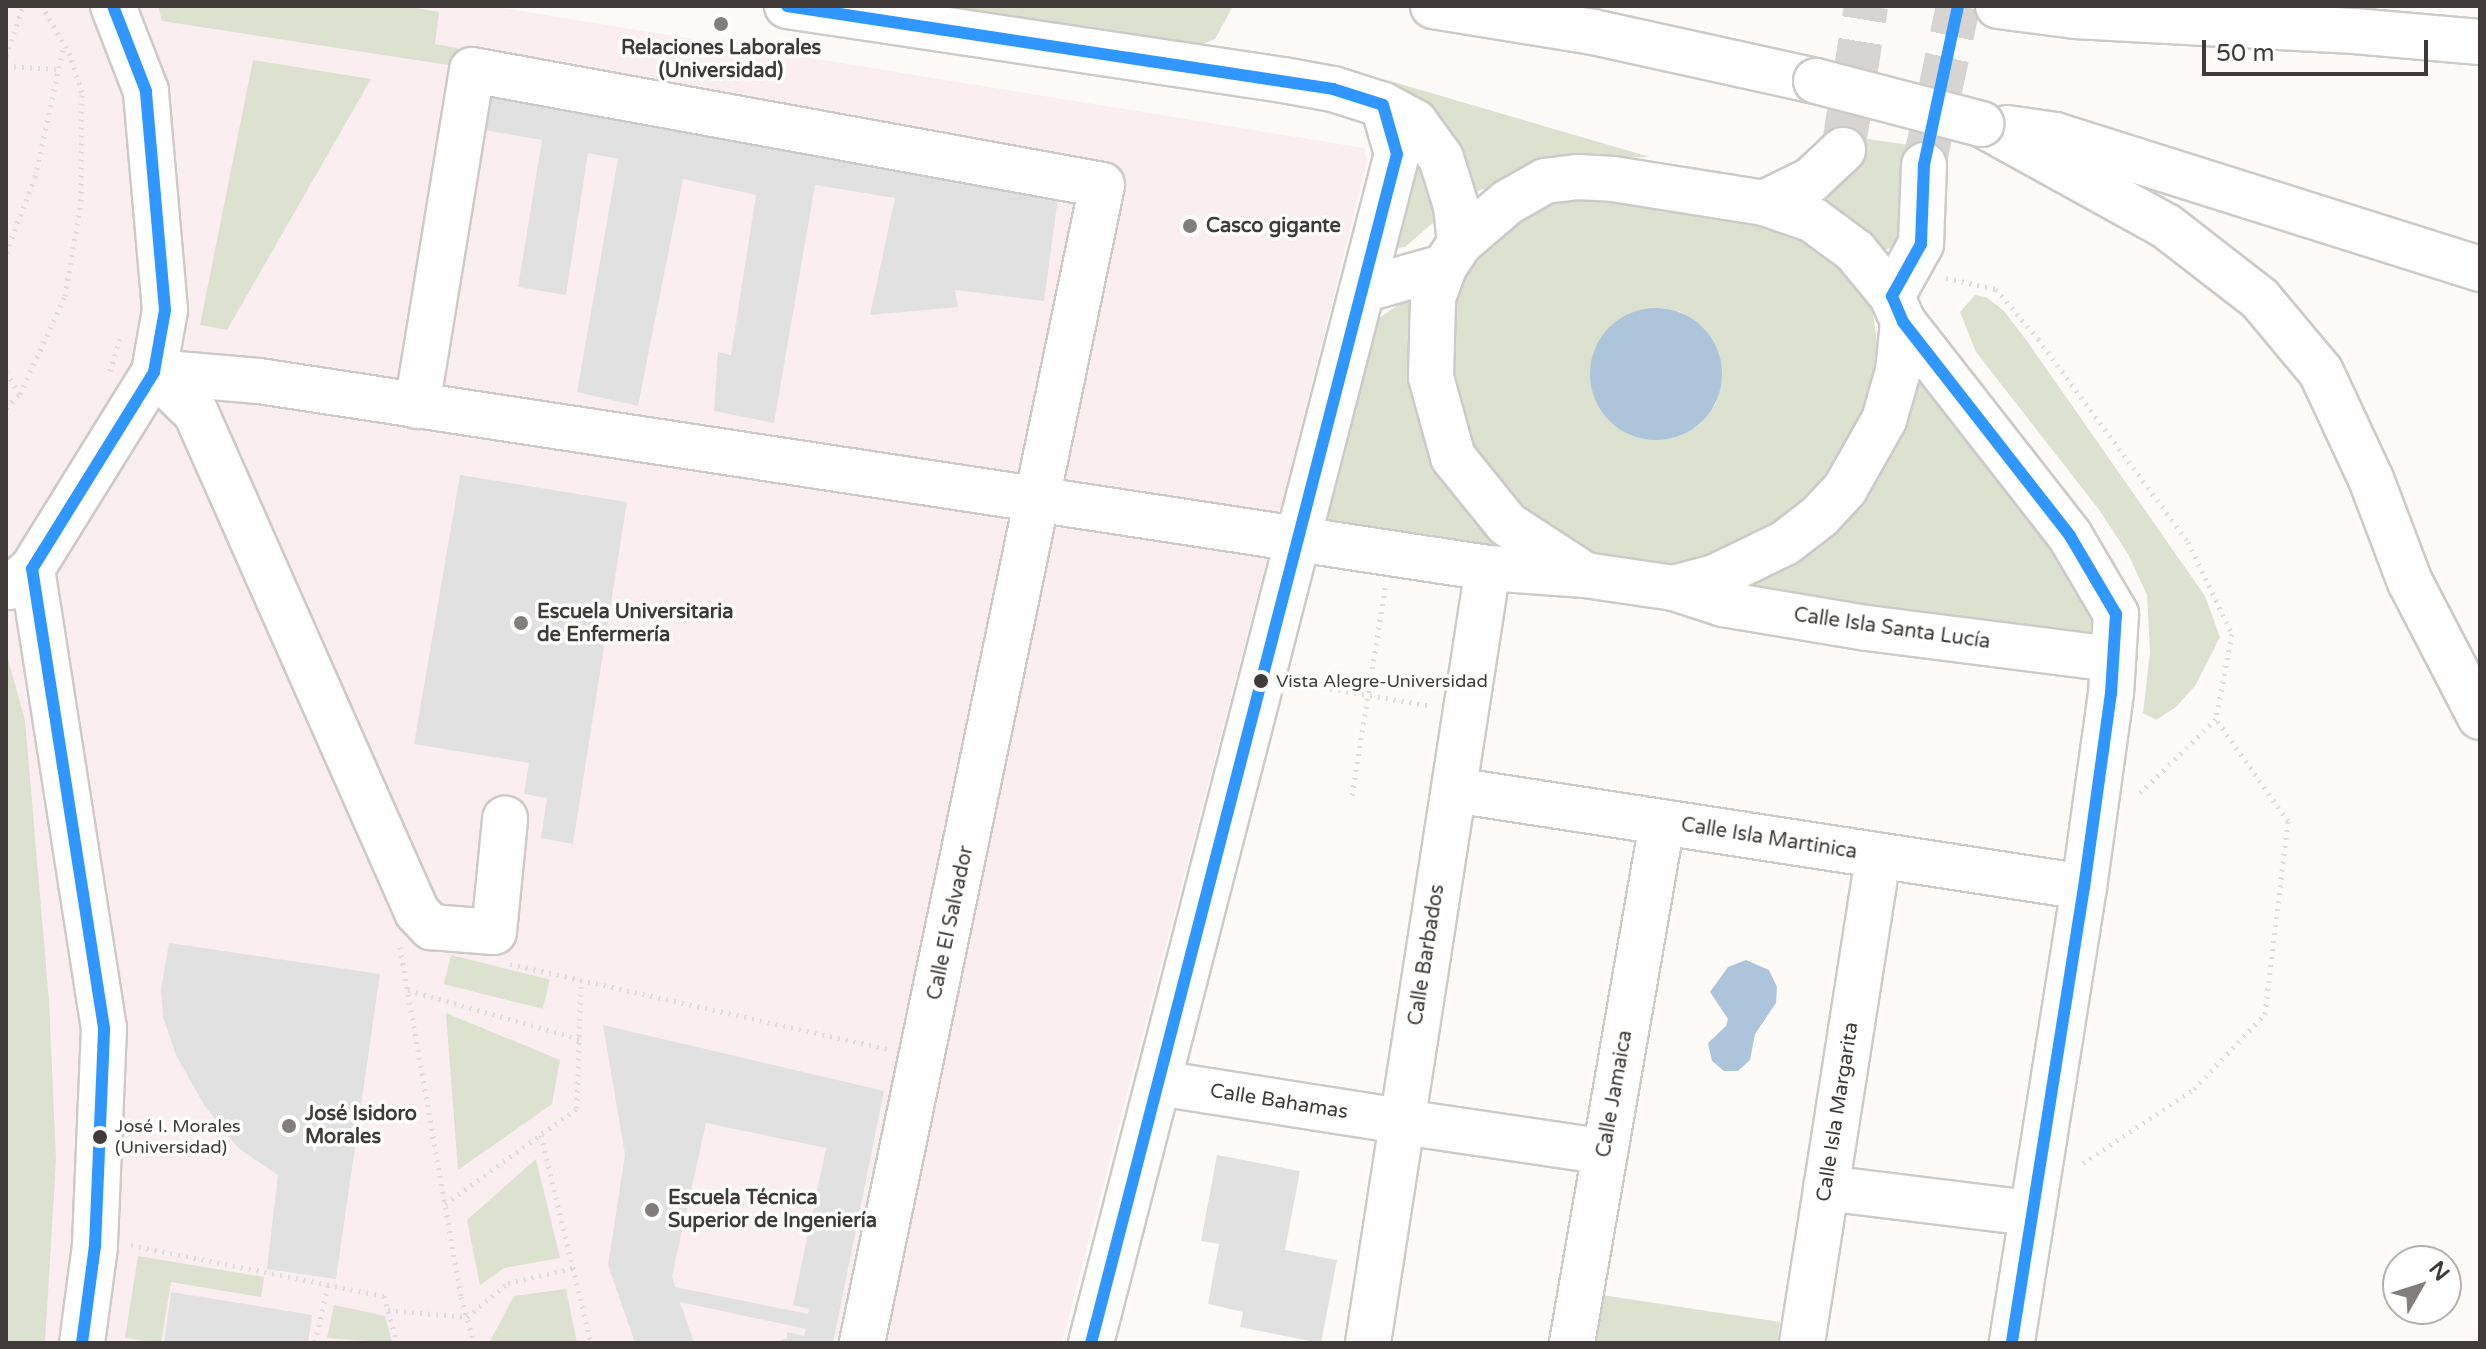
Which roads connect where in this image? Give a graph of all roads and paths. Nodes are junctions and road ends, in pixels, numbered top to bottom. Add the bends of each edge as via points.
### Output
1 (23, 6) edge
2 (42, 6) edge
3 (113, 6) edge
4 (787, 6) edge
5 (1433, 6) edge
6 (1997, 6) edge
7 (2480, 42) edge
8 (64, 44) junction
9 (6, 56) edge
10 (6, 66) edge
11 (59, 69) junction
12 (1383, 105) junction
13 (2050, 148) junction
14 (1843, 150) tunnel mouth
15 (1924, 165) tunnel mouth
16 (1764, 203) junction
17 (6, 253) edge
18 (1452, 255) junction
19 (2480, 269) edge
20 (1946, 278) dead end
21 (1362, 290) junction
22 (1898, 309) junction
23 (124, 325) dead end
24 (6, 372) edge
25 (154, 372) junction
26 (106, 382) dead end
27 (20, 394) junction
28 (417, 406) junction
29 (6, 408) edge
30 (1037, 502) junction
31 (1298, 540) junction
32 (1488, 568) junction
33 (1387, 575) dead end
34 (1585, 575) junction
35 (19, 580) edge
36 (1674, 588) junction
37 (2113, 659) junction
38 (1296, 682) dead end
39 (1368, 695) junction
40 (1445, 708) dead end
41 (2480, 717) edge
42 (2216, 719) junction
43 (1454, 790) junction
44 (2140, 793) dead end
45 (1352, 795) dead end
46 (505, 819) dead end
47 (1658, 846) dead end
48 (1874, 881) dead end
49 (2084, 887) junction
50 (399, 940) dead end
51 (507, 964) dead end
52 (581, 980) junction
53 (408, 990) junction
54 (580, 1039) junction
55 (888, 1049) dead end
56 (1158, 1083) junction
57 (1412, 1123) junction
58 (541, 1135) junction
59 (1605, 1152) junction
60 (2083, 1163) dead end
61 (1826, 1188) junction
62 (445, 1204) junction
63 (2012, 1211) dead end
64 (130, 1245) dead end
65 (573, 1268) junction
66 (328, 1285) junction
67 (388, 1310) junction
68 (467, 1317) junction
69 (315, 1342) edge
70 (82, 1343) edge
71 (397, 1343) edge
72 (474, 1343) edge
73 (591, 1343) edge
74 (862, 1343) edge
75 (1091, 1343) edge
76 (1368, 1343) edge
77 (1572, 1343) edge
78 (1802, 1343) edge
79 (2012, 1343) edge

1 - 9 path
2 - 8 path
3 - 25 main road via 146,91 165,310
4 - 12 main road via 1283,80
5 - 13 main road, bridge via 1593,32 1816,81 1981,124
6 - 7 main road via 2075,16
8 - 11 path
8 - 27 path via 82,92 81,201 65,296
10 - 11 path
11 - 17 path via 35,177
12 - 18 main road via 1415,122 1441,158 1456,206
12 - 21 main road via 1397,154
13 - 19 main road
13 - 41 main road via 2166,226 2260,299 2321,372 2371,479 2410,582
14 - 16 main road via 1811,180
15 - 22 main road via 1921,244
16 - 18 main road via 1613,179 1545,181 1508,202
16 - 22 main road via 1813,220 1855,251
18 - 21 main road
18 - 34 main road via 1433,298 1431,377 1453,457 1507,524
20 - 42 path via 1996,289 2188,542 2232,634
21 - 31 main road
22 - 36 main road via 1898,371 1884,420 1845,489 1785,543 1715,577
22 - 37 main road via 2070,536 2116,614
23 - 26 path
24 - 27 path
25 - 28 main road via 259,381
25 - 35 main road
25 - 46 main road via 196,413 417,912 431,927 494,932
27 - 29 path
28 - 30 main road via 723,449
28 - 30 main road, Calle El Salvador via 438,234 472,70 1102,185
30 - 31 main road
30 - 74 main road, Calle El Salvador
31 - 32 main road
31 - 56 main road
32 - 34 main road
32 - 43 main road, Calle Barbados
33 - 39 path
34 - 36 main road
35 - 70 main road via 104,1028 95,1246
36 - 37 main road, Calle Isla Santa Lucía via 1723,604 1867,628
37 - 49 main road
38 - 39 path
39 - 40 path
39 - 45 path
42 - 44 path
42 - 60 path via 2288,821 2265,1014 2194,1089
43 - 49 main road, Calle Isla Martinica
43 - 57 main road, Calle Barbados
47 - 59 main road, Calle Jamaica
48 - 61 main road, Calle Isla Margarita
49 - 79 main road
50 - 53 path
51 - 52 path
52 - 54 path
52 - 55 path
53 - 54 path
53 - 62 path
54 - 58 path via 577,1108
56 - 57 main road, Calle Bahamas
56 - 75 main road
57 - 59 main road, Calle Bahamas
57 - 76 main road, Calle Barbados
58 - 62 path
58 - 65 path
59 - 77 main road, Calle Jamaica
61 - 63 main road
61 - 78 main road, Calle Isla Margarita
62 - 68 path
64 - 66 path
65 - 68 path via 508,1283
65 - 73 path
66 - 67 path via 384,1296
66 - 69 path
67 - 68 path
67 - 71 path
68 - 72 path

